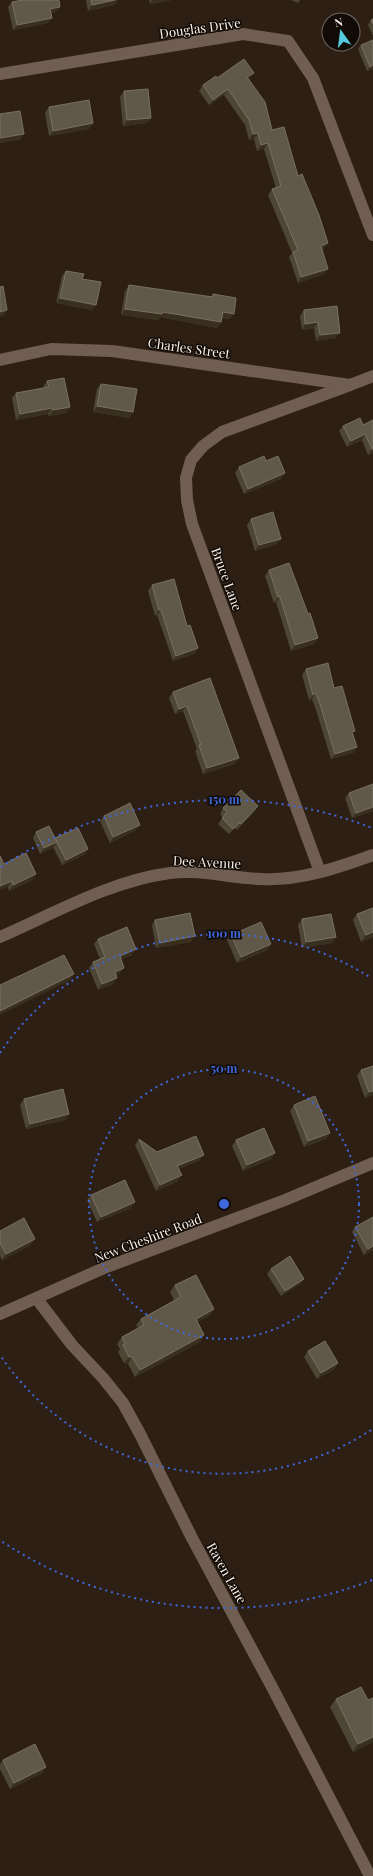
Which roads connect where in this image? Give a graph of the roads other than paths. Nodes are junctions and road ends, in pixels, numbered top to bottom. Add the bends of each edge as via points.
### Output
1 (0, 74) edge
2 (373, 235) edge
3 (0, 360) edge
4 (373, 376) edge
5 (350, 385) junction
6 (373, 855) edge
7 (320, 872) junction
8 (0, 937) edge
9 (373, 1163) edge
10 (36, 1299) junction
11 (0, 1314) edge
12 (370, 1876) edge

1 - 2 street, Douglas Drive via 243,34 288,41 313,78
3 - 5 street, Charles Street via 51,349 112,351
4 - 5 street, Charles Street
5 - 7 street, Bruce Lane via 222,432 203,446 191,460 186,478 192,524
6 - 7 street, Dee Avenue
7 - 8 street, Dee Avenue via 291,878 260,879 204,873 172,873 142,877 113,887
9 - 10 street, New Cheshire Road via 285,1200 104,1268
10 - 11 street, New Cheshire Road
10 - 12 street, Raven Lane via 72,1345 115,1393 137,1428

